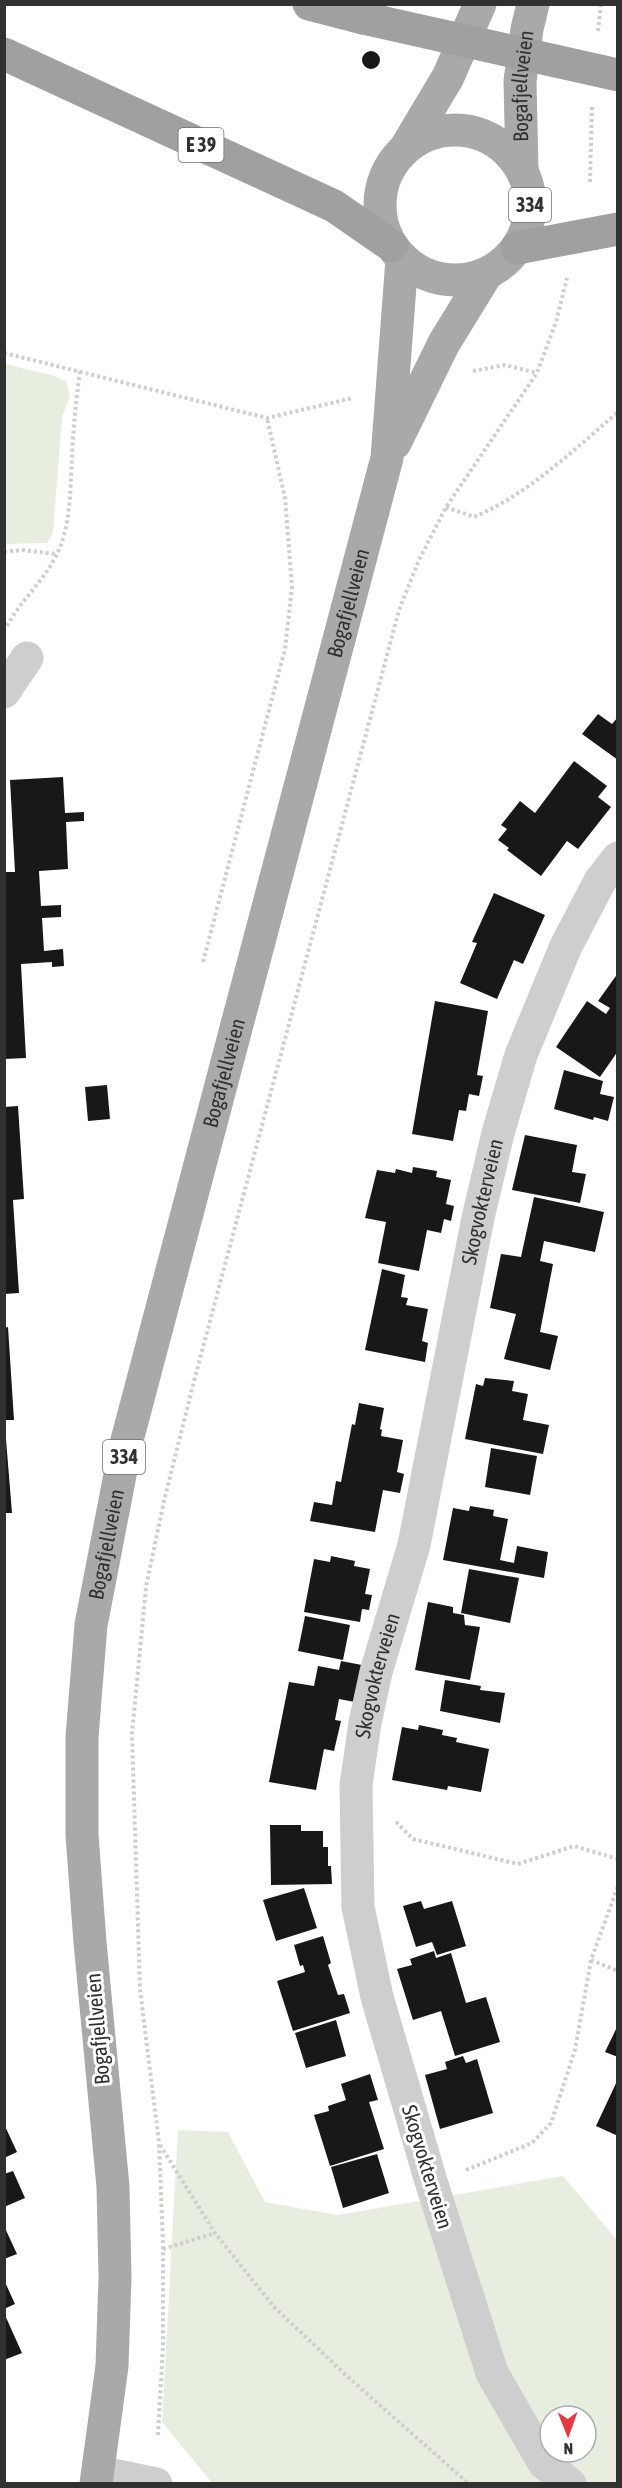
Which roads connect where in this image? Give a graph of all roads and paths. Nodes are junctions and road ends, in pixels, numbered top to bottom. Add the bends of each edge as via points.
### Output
1 (309, 4) edge
2 (480, 4) edge
3 (533, 4) edge
4 (4, 54) edge
5 (618, 75) edge
6 (405, 149) junction
7 (522, 170) junction
8 (618, 229) edge
9 (518, 248) junction
10 (397, 252) junction
11 (569, 267) dead end
12 (487, 273) junction
13 (4, 354) edge
14 (81, 371) junction
15 (465, 372) dead end
16 (537, 373) junction
17 (354, 398) dead end
18 (618, 412) edge
19 (267, 418) junction
20 (387, 458) junction
21 (446, 507) junction
22 (4, 552) edge
23 (57, 554) junction
24 (6, 627) dead end
25 (27, 658) dead end
26 (4, 692) edge
27 (618, 858) edge
28 (202, 962) dead end
29 (356, 1785) junction
30 (618, 1859) edge
31 (618, 1886) edge
32 (591, 1960) junction
33 (618, 1971) edge
34 (159, 2143) junction
35 (430, 2178) junction
36 (215, 2233) junction
37 (163, 2249) junction
38 (158, 2435) dead end
39 (97, 2478) edge
40 (156, 2484) edge
41 (469, 2484) edge
42 (570, 2484) edge

1 - 5 highway, bridge
2 - 6 main road, 334 via 448,77
3 - 7 main road, Bogafjellveien / 334 via 520,81
4 - 10 highway, E 39 via 334,206
6 - 7 main road, 334 via 435,133 469,131 508,152
6 - 10 main road, 334 via 383,184 380,205 383,226
7 - 9 main road, 334 via 529,189 530,209 527,229
8 - 9 highway
9 - 12 main road, 334
10 - 12 main road, 334 via 422,272 444,279 468,279
10 - 20 main road, Bogafjellveien / 334
11 - 16 path via 556,322
12 - 20 main road, Bogafjellveien / 334 via 444,343
13 - 14 path
14 - 19 path
14 - 23 path via 74,408 66,530
15 - 16 path via 506,365
16 - 21 path
17 - 19 path
18 - 21 path via 499,506 474,517
19 - 28 path via 285,498 292,586 285,649
20 - 39 main road, Bogafjellveien / 334 via 126,1444 92,1625 82,1737 82,1835 112,2187 115,2278 112,2366
21 - 34 path via 399,610 193,1385 146,1587 132,1734 140,1989
22 - 23 path
23 - 24 path
25 - 26 street
27 - 29 street, Skogvokterveien via 600,881 566,946 521,1055 498,1133 414,1545 376,1672
29 - 30 path via 413,1839 518,1864 574,1846
29 - 35 street, Skogvokterveien via 358,1907 377,1997
31 - 32 path
32 - 33 path
32 - 35 path via 575,2050 551,2123 532,2143 469,2169
34 - 36 path
34 - 37 path
35 - 42 street, Skogvokterveien via 492,2373 544,2463
36 - 37 path
36 - 41 path via 274,2307
37 - 38 path
39 - 40 street

